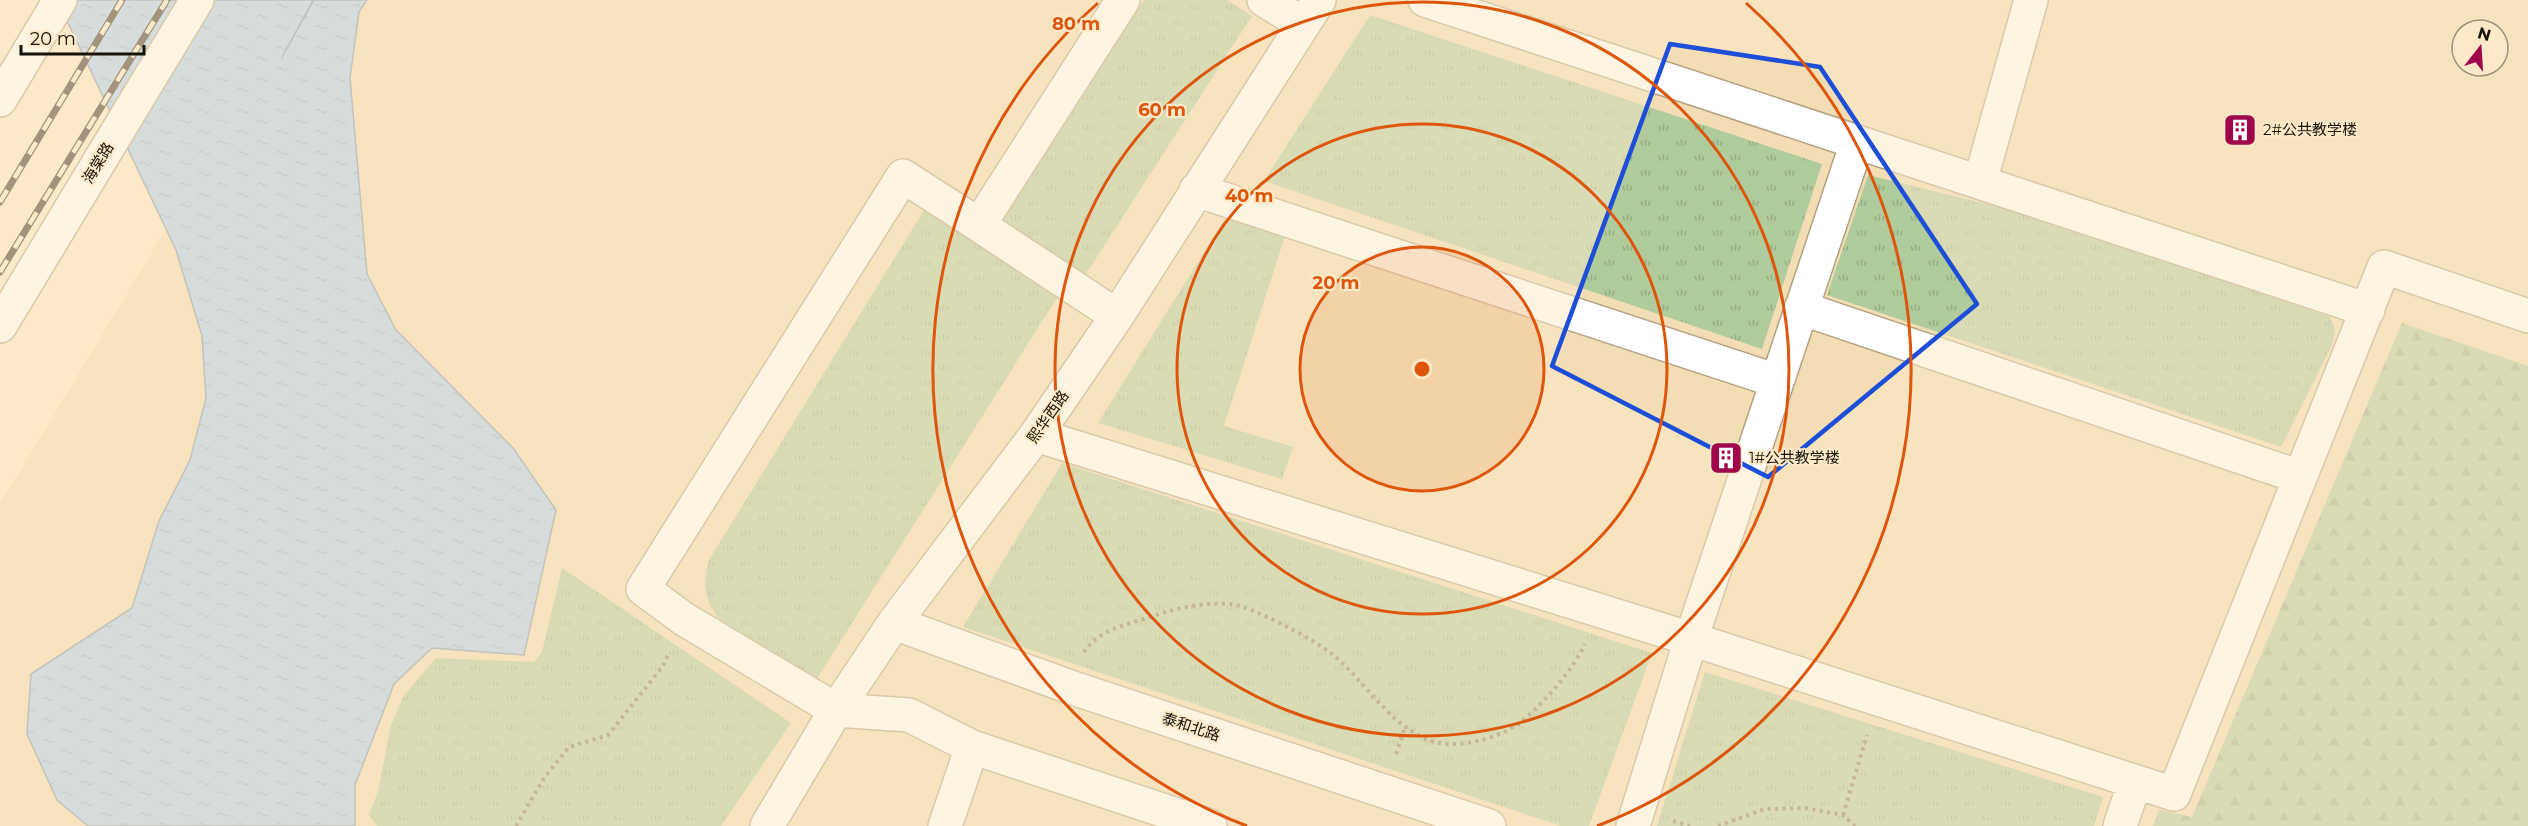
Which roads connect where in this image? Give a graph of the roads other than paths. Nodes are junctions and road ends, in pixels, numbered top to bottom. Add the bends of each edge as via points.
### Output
1 (60, 0) edge
2 (197, 0) edge
3 (1123, 0) edge
4 (1264, 0) edge
5 (1425, 0) edge
6 (2031, 0) edge
7 (1311, 12) edge
8 (0, 100) edge
9 (1857, 143) junction
10 (1980, 182) junction
11 (1196, 190) junction
12 (979, 225) junction
13 (1801, 308) junction
14 (2368, 310) junction
15 (1117, 316) junction
16 (2528, 316) edge
17 (0, 326) edge
18 (1777, 381) junction
19 (1036, 435) junction
20 (2300, 477) junction
21 (894, 623) junction
22 (1691, 639) junction
23 (836, 710) junction
24 (972, 747) junction
25 (2135, 782) junction
26 (767, 826) edge
27 (945, 826) edge
28 (1210, 826) edge
29 (1489, 826) edge
30 (1633, 826) edge
31 (2120, 826) edge

1 - 8 street
2 - 17 street, 海棠路
3 - 12 street
4 - 7 street
5 - 9 street
6 - 10 street
7 - 11 street, 熙华西路
9 - 10 street
9 - 13 street
10 - 14 street
11 - 15 street, 熙华西路
11 - 18 street
12 - 15 street
12 - 23 street via 903,176 643,589 684,619
13 - 18 street
13 - 20 street
14 - 16 street via 2384,267
14 - 20 street
15 - 19 street, 熙华西路
18 - 22 street
19 - 21 street, 熙华西路
19 - 22 street
20 - 25 street via 2174,794
21 - 23 street, 熙华西路
21 - 29 street, 泰和北路 via 1073,688
22 - 25 street
22 - 30 street
23 - 24 street via 909,715
23 - 26 street, 熙华西路
24 - 27 street
24 - 28 street
25 - 31 street

